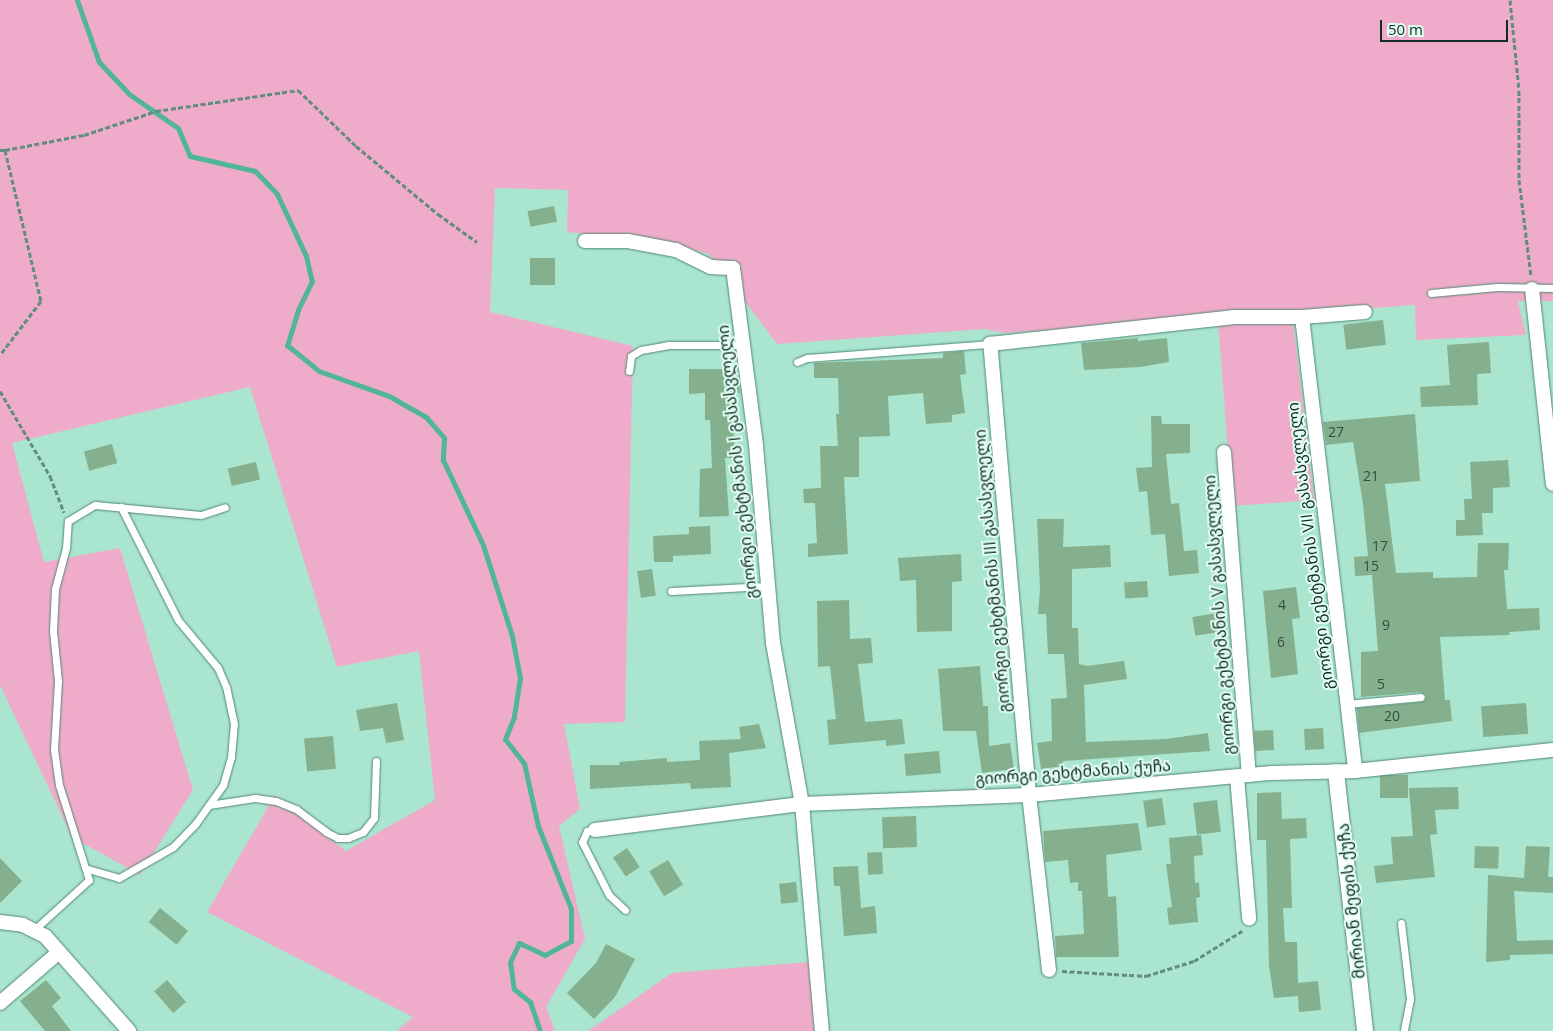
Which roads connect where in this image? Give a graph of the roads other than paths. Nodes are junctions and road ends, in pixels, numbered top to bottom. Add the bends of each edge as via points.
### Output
1 (585, 241) dead end
2 (1532, 288) junction
3 (1553, 288) edge
4 (1431, 293) dead end
5 (1365, 312) dead end
6 (1302, 317) junction
7 (990, 344) junction
8 (744, 345) junction
9 (796, 362) dead end
10 (629, 371) dead end
11 (1224, 452) dead end
12 (1553, 484) edge
13 (121, 507) junction
14 (225, 507) dead end
15 (768, 586) junction
16 (671, 591) dead end
17 (1421, 697) dead end
18 (1347, 704) junction
19 (1553, 750) edge
20 (376, 761) dead end
21 (1355, 771) junction
22 (1336, 772) junction
23 (1243, 776) junction
24 (1029, 795) junction
25 (802, 804) junction
26 (209, 805) junction
27 (595, 830) joint
28 (88, 869) junction
29 (625, 910) dead end
30 (1250, 918) road end
31 (0, 922) edge
32 (1401, 922) dead end
33 (34, 930) junction
34 (59, 952) junction
35 (1048, 970) road end
36 (0, 1003) edge
37 (129, 1031) edge
38 (822, 1031) edge
39 (1365, 1031) edge
40 (1404, 1031) edge

1 - 8 street, გიორგი გეხტმანის I გასასვლელი via 628,241 676,250 711,267 733,268
2 - 3 lane
2 - 4 lane via 1497,287
2 - 12 street
5 - 6 street
6 - 7 street via 1233,317 1194,324 1094,331
6 - 18 street, გიორგი გეხტმანის VII გასასვლელი
7 - 9 lane via 817,357
7 - 24 street, გიორგი გეხტმანის III გასასვლელი
8 - 10 lane via 668,345 641,350 631,356
8 - 15 street, გიორგი გეხტმანის I გასასვლელი
11 - 23 street, გიორგი გეხტმანის V გასასვლელი
13 - 14 lane via 201,515
13 - 26 lane via 178,620 218,668 226,687 234,724 232,757 223,785
13 - 28 lane via 95,505 68,521 66,548 55,589 53,632 58,681 54,750 64,802
15 - 16 lane
15 - 25 street, გიორგი გეხტმანის I გასასვლელი via 773,643
17 - 18 lane
18 - 21 street, გიორგი გეხტმანის VII გასასვლელი
19 - 21 street, გიორგი გეხტმანის ქუჩა
20 - 26 lane via 374,818 363,832 348,838 338,838 326,832 296,810 276,801 255,798
21 - 22 street, გიორგი გეხტმანის ქუჩა
22 - 23 street, გიორგი გეხტმანის ქუჩა
22 - 39 street, მირიან მეფის ქუჩა
23 - 24 street, გიორგი გეხტმანის ქუჩა
23 - 30 street, გიორგი გეხტმანის V გასასვლელი
24 - 25 street, გიორგი გეხტმანის ქუჩა
24 - 35 street, გიორგი გეხტმანის III გასასვლელი
25 - 27 street, გიორგი გეხტმანის ქუჩა
25 - 38 street, გიორგი გეხტმანის I გასასვლელი
26 - 28 lane via 173,847 146,864 119,878
27 - 29 lane via 588,831 582,842 609,895
28 - 33 lane via 89,880 84,886
31 - 33 street
32 - 40 lane via 1410,999
33 - 34 street
34 - 36 street
34 - 37 street

